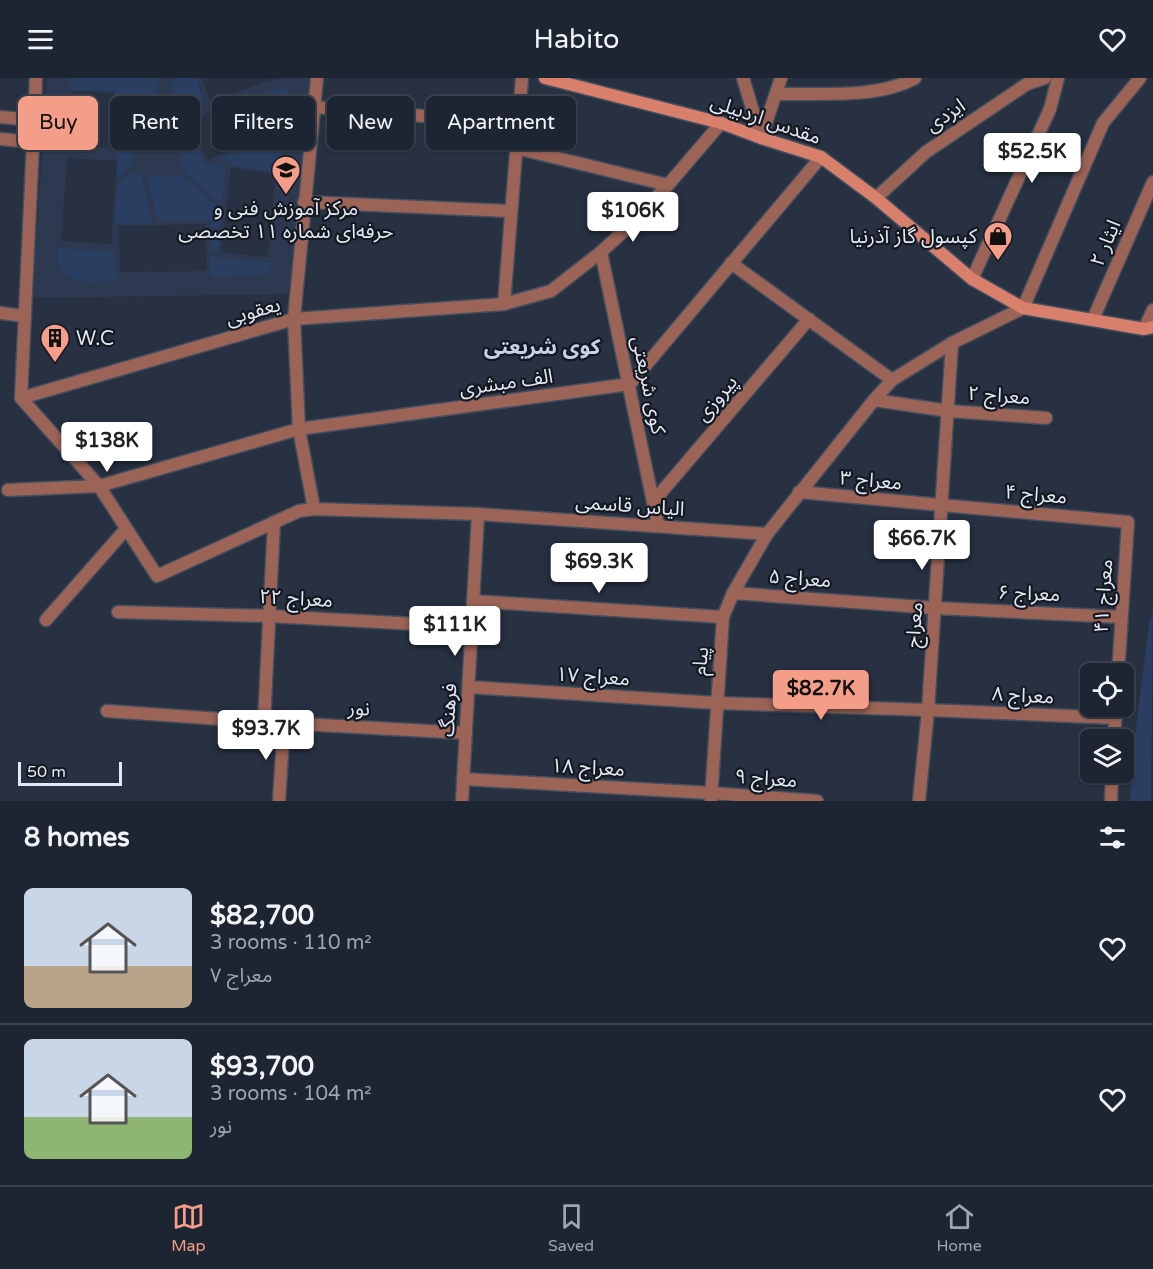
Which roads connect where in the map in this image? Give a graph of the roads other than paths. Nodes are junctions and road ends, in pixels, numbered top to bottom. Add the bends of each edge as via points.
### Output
1 (36, 78) edge
2 (317, 78) edge
3 (522, 78) edge
4 (545, 78) edge
5 (743, 78) edge
6 (781, 78) edge
7 (915, 78) edge
8 (1045, 78) edge
9 (1058, 78) edge
10 (1140, 78) edge
11 (777, 94) junction
12 (35, 96) edge
13 (520, 96) edge
14 (315, 97) edge
15 (315, 107) edge
16 (426, 116) edge
17 (0, 117) edge
18 (18, 119) edge
19 (722, 123) junction
20 (761, 138) junction
21 (0, 139) edge
22 (18, 141) edge
23 (33, 150) edge
24 (309, 150) edge
25 (516, 150) edge
26 (524, 150) edge
27 (821, 157) junction
28 (1153, 182) edge
29 (668, 184) junction
30 (876, 198) junction
31 (304, 202) junction
32 (511, 211) junction
33 (601, 252) junction
34 (731, 262) junction
35 (972, 279) junction
36 (504, 304) junction
37 (1023, 308) junction
38 (1153, 310) edge
39 (0, 313) edge
40 (25, 316) junction
41 (809, 319) junction
42 (294, 320) junction
43 (1094, 320) junction
44 (1148, 328) edge
45 (1153, 339) edge
46 (952, 343) junction
47 (892, 380) junction
48 (630, 384) junction
49 (21, 398) junction
50 (874, 400) junction
51 (949, 411) junction
52 (1046, 418) dead end
53 (299, 429) junction
54 (99, 486) junction
55 (8, 490) dead end
56 (799, 492) junction
57 (653, 502) junction
58 (940, 506) junction
59 (314, 509) junction
60 (478, 514) junction
61 (274, 522) junction
62 (1128, 522) joint
63 (658, 526) junction
64 (126, 529) junction
65 (767, 534) junction
66 (733, 593) junction
67 (473, 601) junction
68 (935, 609) junction
69 (118, 612) dead end
70 (269, 616) junction
71 (723, 616) junction
72 (1121, 616) junction
73 (46, 620) dead end
74 (472, 627) junction
75 (1119, 663) edge
76 (469, 687) junction
77 (716, 703) junction
78 (928, 710) junction
79 (107, 711) dead end
80 (1080, 712) edge
81 (264, 722) junction
82 (284, 723) junction
83 (466, 733) junction
84 (463, 779) junction
85 (1112, 783) edge
86 (711, 797) edge
87 (279, 801) edge
88 (462, 801) edge
89 (817, 801) edge
90 (919, 801) edge
91 (1111, 801) edge

1 - 12 street
2 - 14 street
3 - 13 street
4 - 19 main road, مقدس اردبیلی
5 - 20 street
6 - 11 street
7 - 11 street via 903,85 862,92
8 - 30 street, ایزدی via 1027,84 926,152
9 - 35 street via 1050,109
10 - 37 street via 1103,123
11 - 20 street
15 - 16 street
17 - 18 street
19 - 20 main road, مقدس اردبیلی
19 - 29 street, یعقوبی
20 - 27 main road, مقدس اردبیلی
21 - 22 street
23 - 40 street
24 - 31 street
25 - 32 street
26 - 29 street
27 - 30 main road, مقدس اردبیلی
27 - 34 street
28 - 43 street, ایثار ۲
29 - 33 street, یعقوبی
30 - 35 main road, مقدس اردبیلی
31 - 32 street
31 - 42 street
32 - 36 street
33 - 36 street, یعقوبی via 551,291
33 - 48 street, کوی شریعتی
34 - 41 street
34 - 48 street
35 - 37 main road, مقدس اردبیلی
36 - 42 street, یعقوبی
37 - 43 main road, مقدس اردبیلی
37 - 46 street
38 - 44 street
39 - 40 street
40 - 49 street
41 - 47 street
41 - 57 street, پیروزی
42 - 49 street, یعقوبی
42 - 53 street
43 - 44 main road, مقدس اردبیلی
44 - 45 main road
46 - 47 street
46 - 51 street, معراج
47 - 50 street
48 - 53 street, الف مبشری
48 - 57 street, کوی شریعتی
49 - 54 street
50 - 51 street, معراج ۲
50 - 56 street
51 - 52 street, معراج ۲
51 - 58 street, معراج
53 - 54 street, الف مبشری
53 - 59 street
54 - 55 street, الف مبشری
54 - 64 street
56 - 58 street, معراج ۳
56 - 65 street
57 - 63 street, کوی شریعتی
58 - 62 street, معراج ۴
58 - 68 street, معراج
59 - 60 street, الیاس قاسمی
59 - 61 street, الیاس قاسمی
60 - 63 street, الیاس قاسمی
60 - 67 street, فرهنگ
61 - 64 street, الیاس قاسمی via 157,576
61 - 70 street
62 - 72 street, معراج ۴۱
63 - 65 street, الیاس قاسمی
64 - 73 street
65 - 66 street, پیام
66 - 68 street, معراج ۵
66 - 71 street, پیام
67 - 71 street
67 - 74 street, فرهنگ
68 - 72 street, معراج ۶
68 - 78 street, معراج
69 - 70 street, معراج ۲۲
70 - 74 street, معراج ۲۲
70 - 81 street
71 - 77 street, پیام
72 - 75 street, معراج ۴۱
74 - 76 street, فرهنگ
76 - 77 street, معراج ۱۷
76 - 83 street, فرهنگ
77 - 78 street, معراج ۱۷
77 - 86 street, پیام
78 - 80 street, معراج ۸
78 - 90 street, معراج
79 - 81 street, نور
81 - 82 street, نور
82 - 83 street, نور
82 - 87 street
83 - 84 street, فرهنگ
84 - 86 street, معراج ۱۸
84 - 88 street, فرهنگ
85 - 91 street
86 - 89 street, معراج ۹

